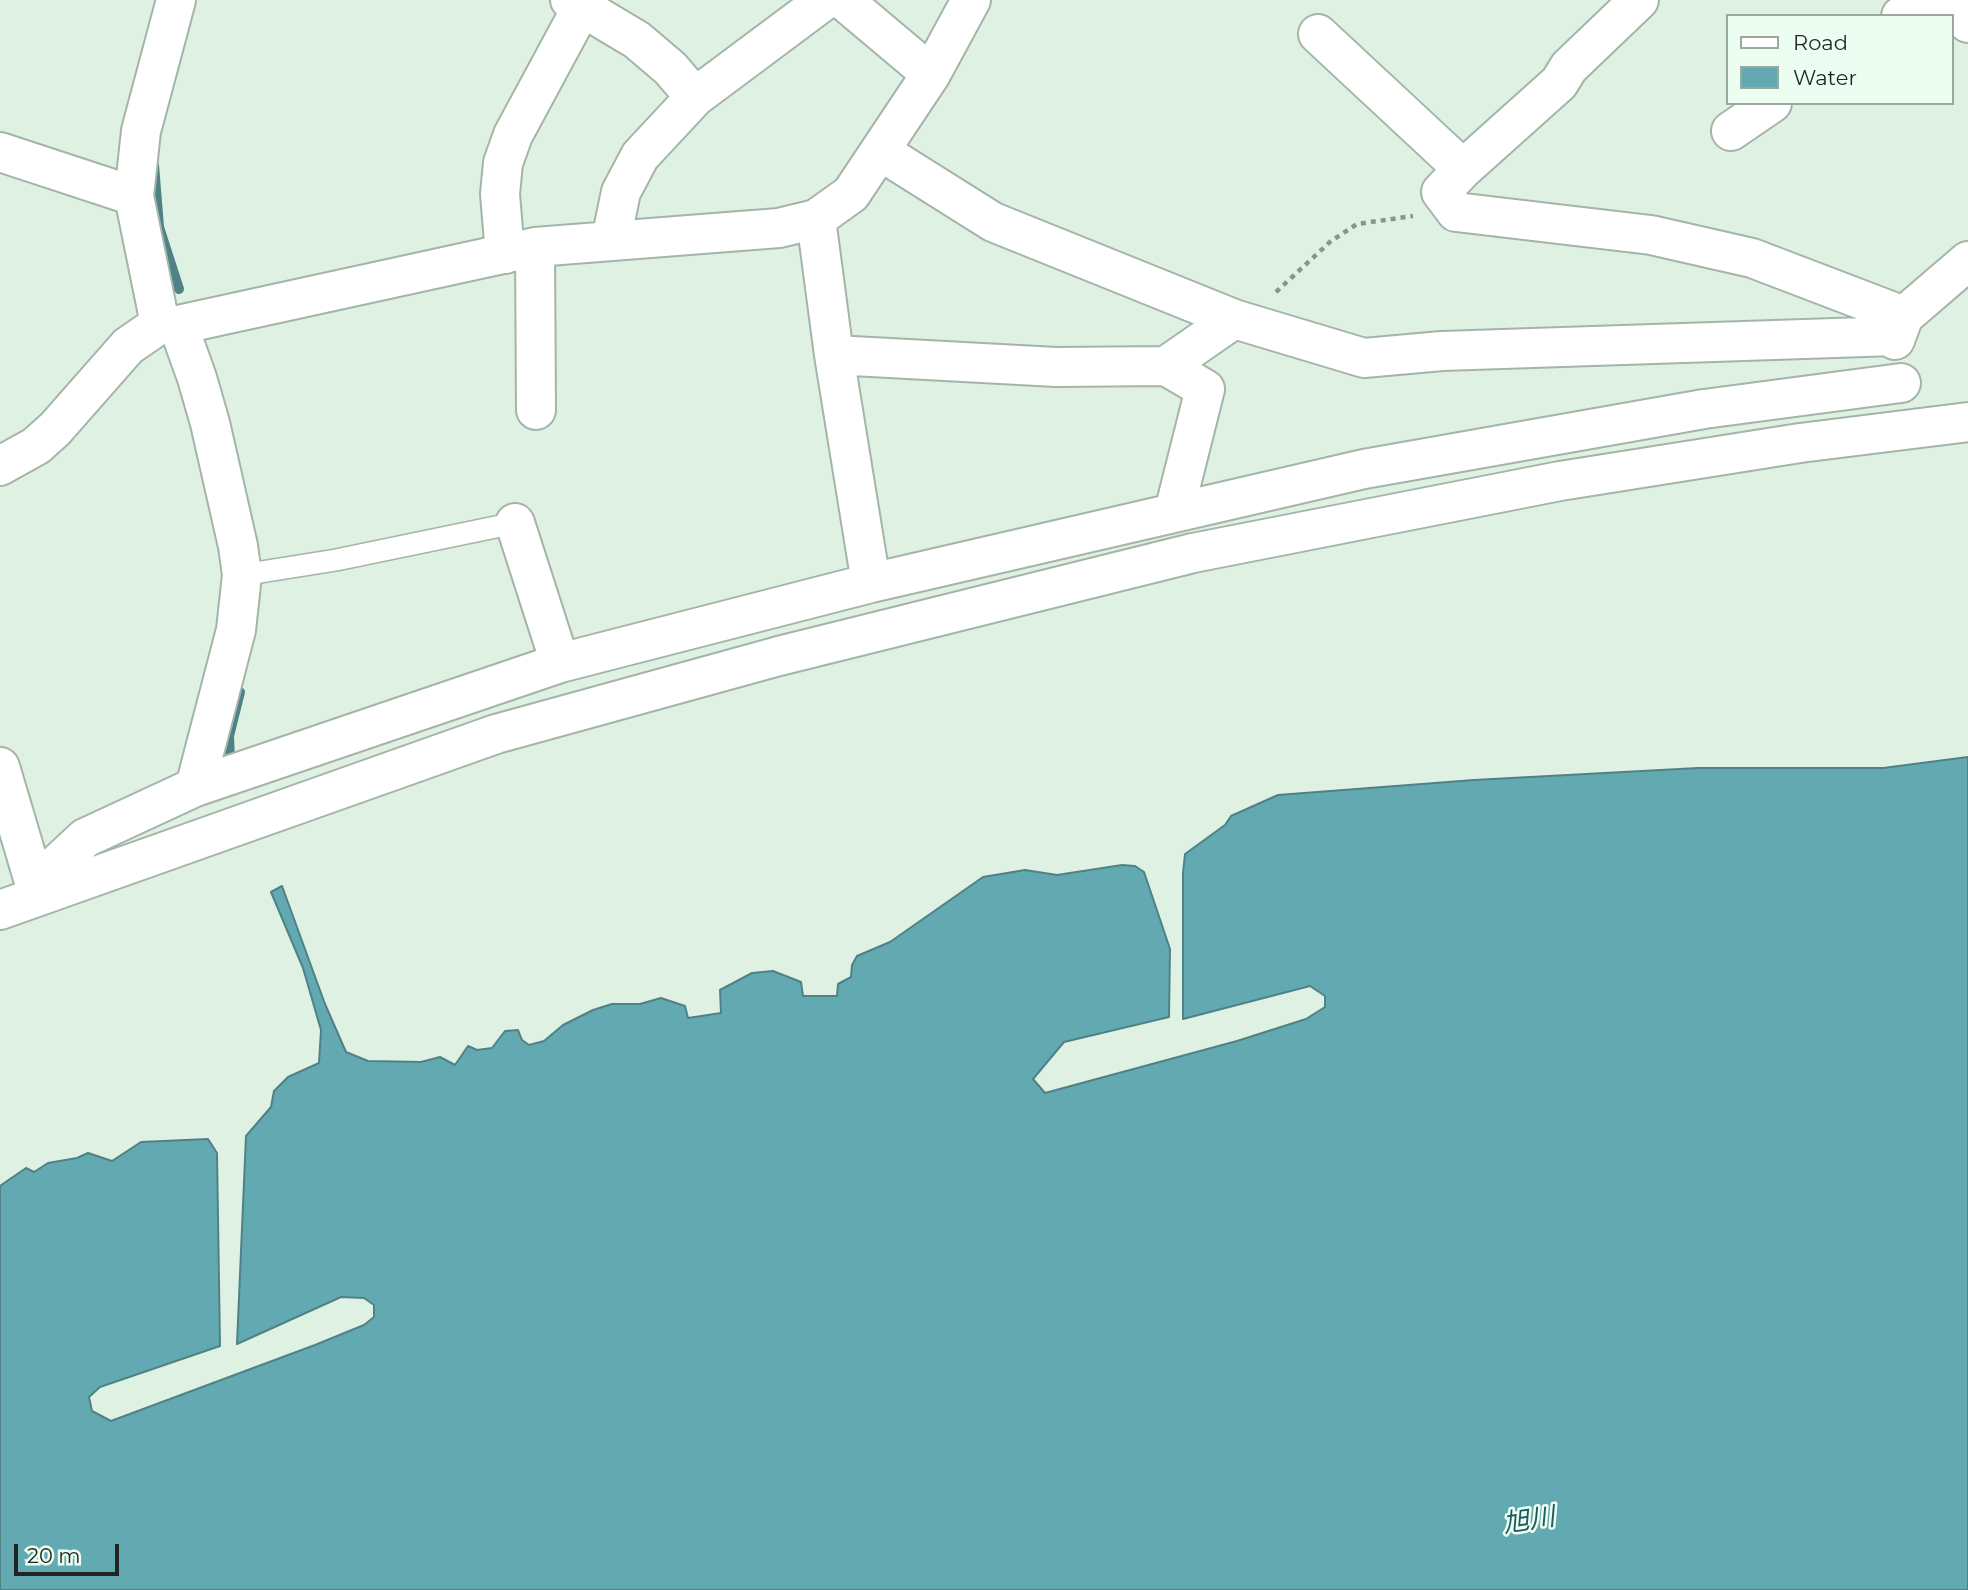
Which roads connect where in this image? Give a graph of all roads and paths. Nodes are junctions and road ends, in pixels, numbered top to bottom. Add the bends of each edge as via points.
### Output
1 (176, 0) edge
2 (825, 0) edge
3 (843, 0) edge
4 (971, 0) edge
5 (1639, 0) edge
6 (1924, 0) edge
7 (1950, 0) edge
8 (596, 7) edge
9 (1904, 14) edge
10 (1968, 23) edge
11 (1318, 34) dead end
12 (931, 74) junction
13 (695, 97) junction
14 (1769, 105) edge
15 (1731, 131) dead end
16 (880, 150) junction
17 (0, 152) edge
18 (1454, 184) junction
19 (134, 196) junction
20 (816, 219) junction
21 (611, 240) junction
22 (520, 251) junction
23 (1968, 261) edge
24 (1240, 321) junction
25 (169, 324) junction
26 (1900, 326) junction
27 (834, 355) junction
28 (1166, 366) junction
29 (1900, 383) junction
30 (536, 410) dead end
31 (1968, 422) edge
32 (1800, 443) junction
33 (0, 466) edge
34 (1174, 512) junction
35 (515, 523) joint
36 (250, 573) junction
37 (863, 585) junction
38 (779, 656) junction
39 (559, 663) junction
40 (0, 767) edge
41 (195, 787) junction
42 (38, 895) junction
43 (0, 910) edge

1 - 19 street via 141,131
2 - 13 street
3 - 12 street
4 - 12 street
5 - 18 street
6 - 9 street
7 - 10 street
8 - 13 street via 670,68
8 - 22 street via 513,135 503,163 500,194
11 - 18 street
12 - 16 street
13 - 21 street via 640,156 621,192
14 - 15 street
16 - 20 street via 851,194
16 - 24 street via 993,222
17 - 19 street
18 - 24 path via 1408,219 1357,224
18 - 26 street via 1456,212 1651,235 1752,257
19 - 25 street
20 - 21 street via 779,228
20 - 27 street
21 - 22 street
22 - 25 street
22 - 30 street
23 - 26 street
24 - 26 street via 1364,358
24 - 28 street
25 - 33 street via 128,346 55,429
25 - 36 street via 197,378 238,546
26 - 29 street
27 - 28 street via 1056,367
27 - 37 street
28 - 34 street via 1205,389
29 - 32 street
29 - 34 street via 1704,410 1378,466
31 - 32 street
32 - 38 street via 1560,481 1193,553
34 - 37 street
35 - 36 lane
35 - 39 street
36 - 41 street
37 - 38 street via 778,640
37 - 39 street
38 - 42 street via 496,734
39 - 41 street
40 - 42 street
41 - 42 street via 85,838 56,865
42 - 43 street

